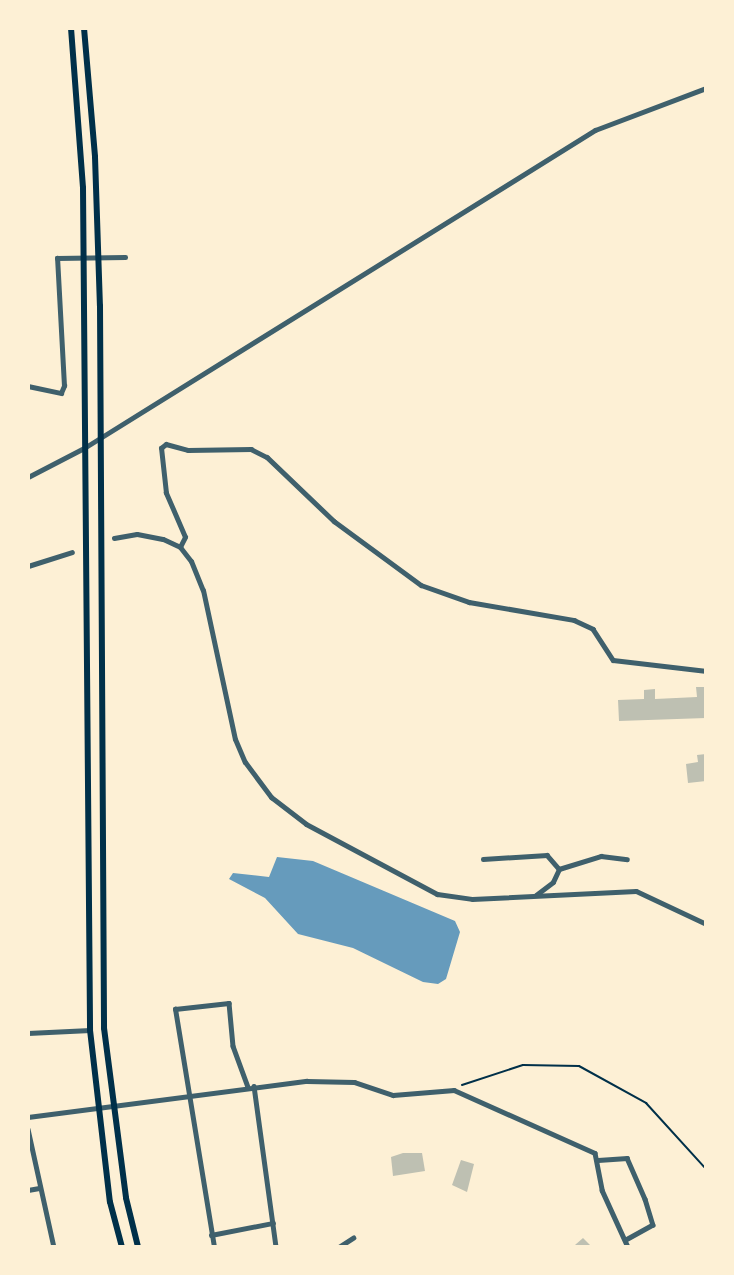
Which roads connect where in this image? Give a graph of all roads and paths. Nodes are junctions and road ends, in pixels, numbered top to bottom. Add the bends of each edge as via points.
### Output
1 (71, 28) edge
2 (84, 28) edge
3 (706, 88) edge
4 (123, 257) dead end
5 (28, 386) edge
6 (102, 437) junction
7 (84, 448) junction
8 (28, 477) edge
9 (114, 538) dead end
10 (180, 547) junction
11 (72, 552) dead end
12 (28, 566) edge
13 (706, 671) edge
14 (483, 859) dead end
15 (627, 859) dead end
16 (559, 869) junction
17 (536, 895) junction
18 (706, 925) edge
19 (90, 1030) junction
20 (28, 1033) edge
21 (251, 1086) junction
22 (454, 1090) junction
23 (186, 1096) junction
24 (113, 1105) junction
25 (96, 1107) junction
26 (28, 1117) edge
27 (28, 1129) edge
28 (598, 1160) junction
29 (706, 1169) edge
30 (39, 1188) junction
31 (28, 1190) edge
32 (272, 1223) junction
33 (211, 1235) junction
34 (353, 1238) dead end
35 (626, 1240) junction
36 (54, 1247) edge
37 (122, 1247) edge
38 (138, 1247) edge
39 (214, 1247) edge
40 (276, 1247) edge
41 (339, 1247) edge
42 (628, 1247) edge

1 - 7 main road via 81,127
2 - 6 main road via 94,126
3 - 6 street via 618,120 562,149
4 - 5 street via 57,258 64,386 61,393
6 - 7 street
6 - 24 main road via 101,937
7 - 8 street
7 - 19 main road
9 - 10 street via 149,535
10 - 13 street via 185,537 166,493 161,448 166,444 188,450 251,449 267,457 334,522 421,585 469,602 574,620 593,629 613,660
10 - 17 street via 203,590 235,739 245,762 271,797 306,824 437,894 472,899
11 - 12 street
14 - 16 street via 547,855
15 - 16 street via 601,856
16 - 17 street via 553,882
17 - 18 street via 636,891
19 - 20 street
19 - 25 main road
21 - 22 street via 354,1082 409,1096
21 - 23 street
21 - 23 street via 233,1046 229,1003 175,1009
21 - 32 street
22 - 28 street via 514,1120 570,1138 595,1153
22 - 29 path via 523,1065 579,1066 646,1103
23 - 24 street
23 - 33 street
24 - 25 street
24 - 38 main road
25 - 26 street
25 - 37 main road via 110,1202
27 - 30 street
28 - 35 street via 602,1190
28 - 35 street via 627,1158 645,1199 653,1224
30 - 31 street
30 - 36 street
32 - 33 street
32 - 40 street
33 - 39 street
34 - 41 street
35 - 42 street

